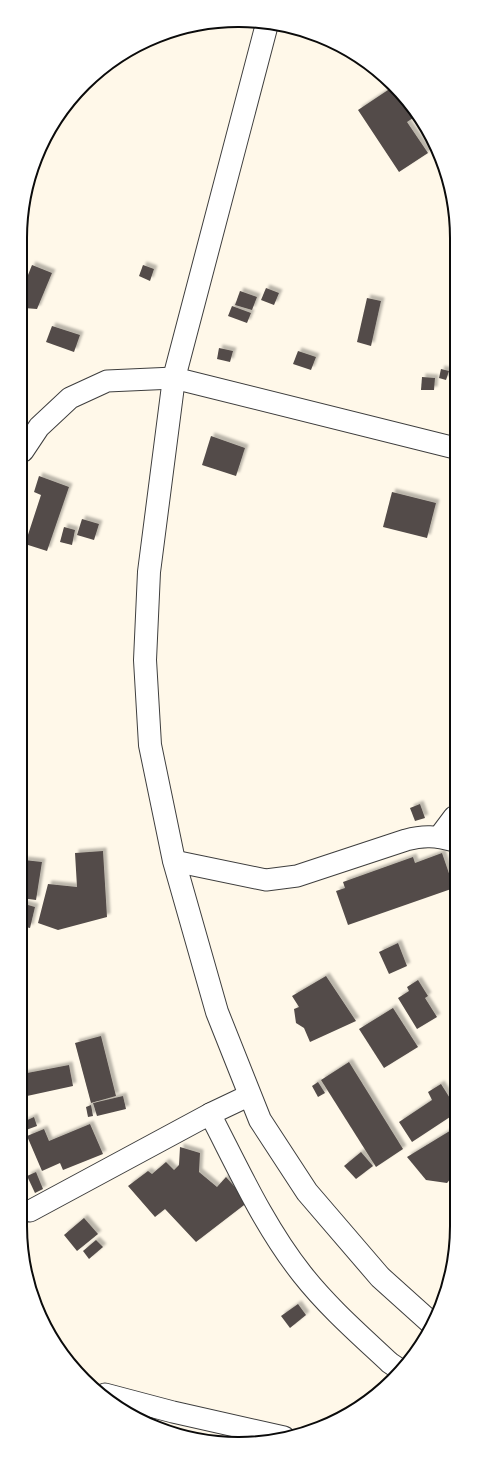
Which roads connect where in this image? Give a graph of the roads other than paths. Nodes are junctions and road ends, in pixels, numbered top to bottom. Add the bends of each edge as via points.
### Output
1 (266, 29) edge
2 (174, 378) junction
3 (27, 445) edge
4 (450, 447) edge
5 (447, 839) edge
6 (174, 861) junction
7 (250, 1095) junction
8 (210, 1114) junction
9 (30, 1211) dead end
10 (428, 1320) edge
11 (396, 1367) edge
12 (115, 1396) edge
13 (272, 1434) edge

1 - 2 street
2 - 3 street via 107,381 70,398 38,427
2 - 4 street
2 - 6 street via 148,572 145,660 150,745
5 - 6 street via 423,836 412,838 297,876 266,880
6 - 7 street via 217,1012
7 - 8 street
7 - 10 street via 260,1120 307,1192 380,1277
8 - 9 street
8 - 11 street via 273,1233 301,1274 329,1306
12 - 13 street

